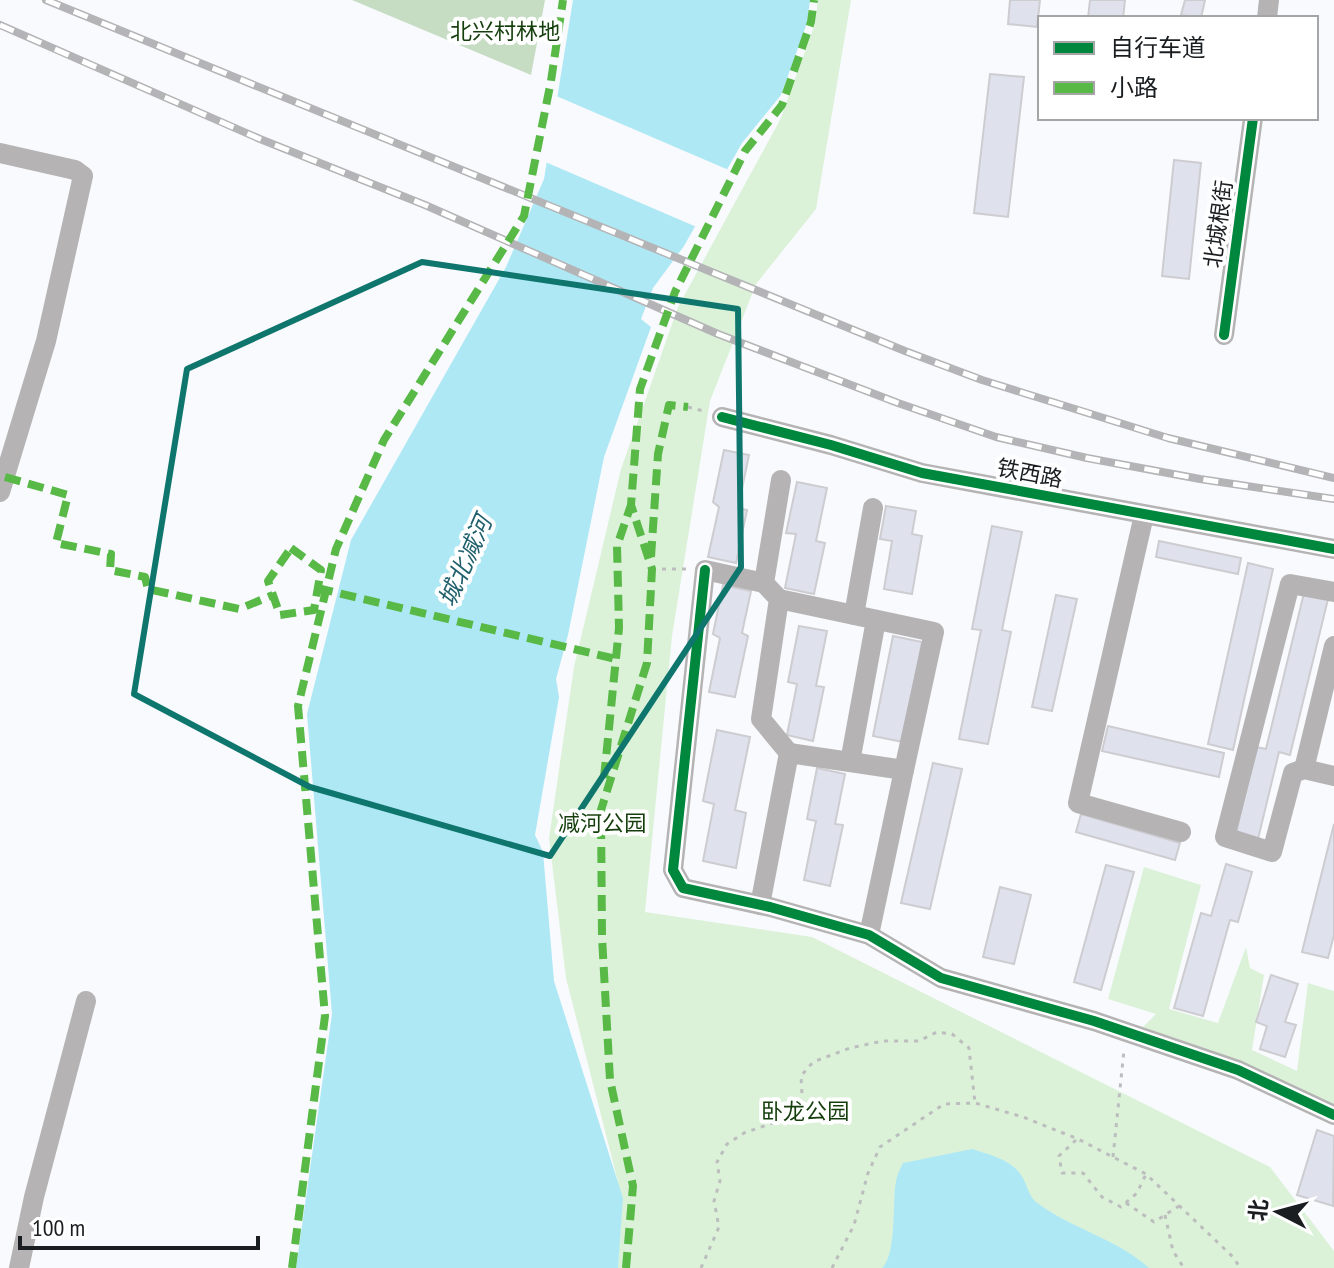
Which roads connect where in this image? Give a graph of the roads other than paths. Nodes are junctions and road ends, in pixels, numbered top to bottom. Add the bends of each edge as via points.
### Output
1 (1253, 120) edge
2 (0, 153) edge
3 (1224, 335) dead end
4 (722, 417) dead end
5 (781, 480) dead end
6 (0, 492) edge
7 (873, 508) dead end
8 (1144, 515) junction
9 (1334, 549) edge
10 (764, 583) junction
11 (1334, 592) edge
12 (779, 599) junction
13 (854, 615) junction
14 (876, 620) junction
15 (1334, 646) edge
16 (789, 753) junction
17 (850, 762) junction
18 (1304, 769) junction
19 (904, 770) junction
20 (1334, 776) edge
21 (1181, 832) dead end
22 (760, 905) junction
23 (869, 935) junction
24 (86, 1001) dead end
25 (1334, 1115) edge
26 (19, 1268) edge

1 - 3 street, 北城根街
2 - 6 street via 83,176 46,341
4 - 8 street, 铁西路 via 922,473
5 - 10 street
7 - 13 street
8 - 9 street, 铁西路
8 - 21 street via 1078,803
10 - 12 street
10 - 22 street via 705,570 673,870 683,888
11 - 18 street via 1290,584 1225,837 1272,852 1293,773
12 - 13 street
12 - 16 street via 761,719
13 - 14 street
14 - 17 street
14 - 19 street via 934,632
15 - 18 street
16 - 17 street
16 - 22 street
17 - 19 street
18 - 20 street
19 - 23 street
22 - 23 street
23 - 25 street via 941,978 1238,1070
24 - 26 street

